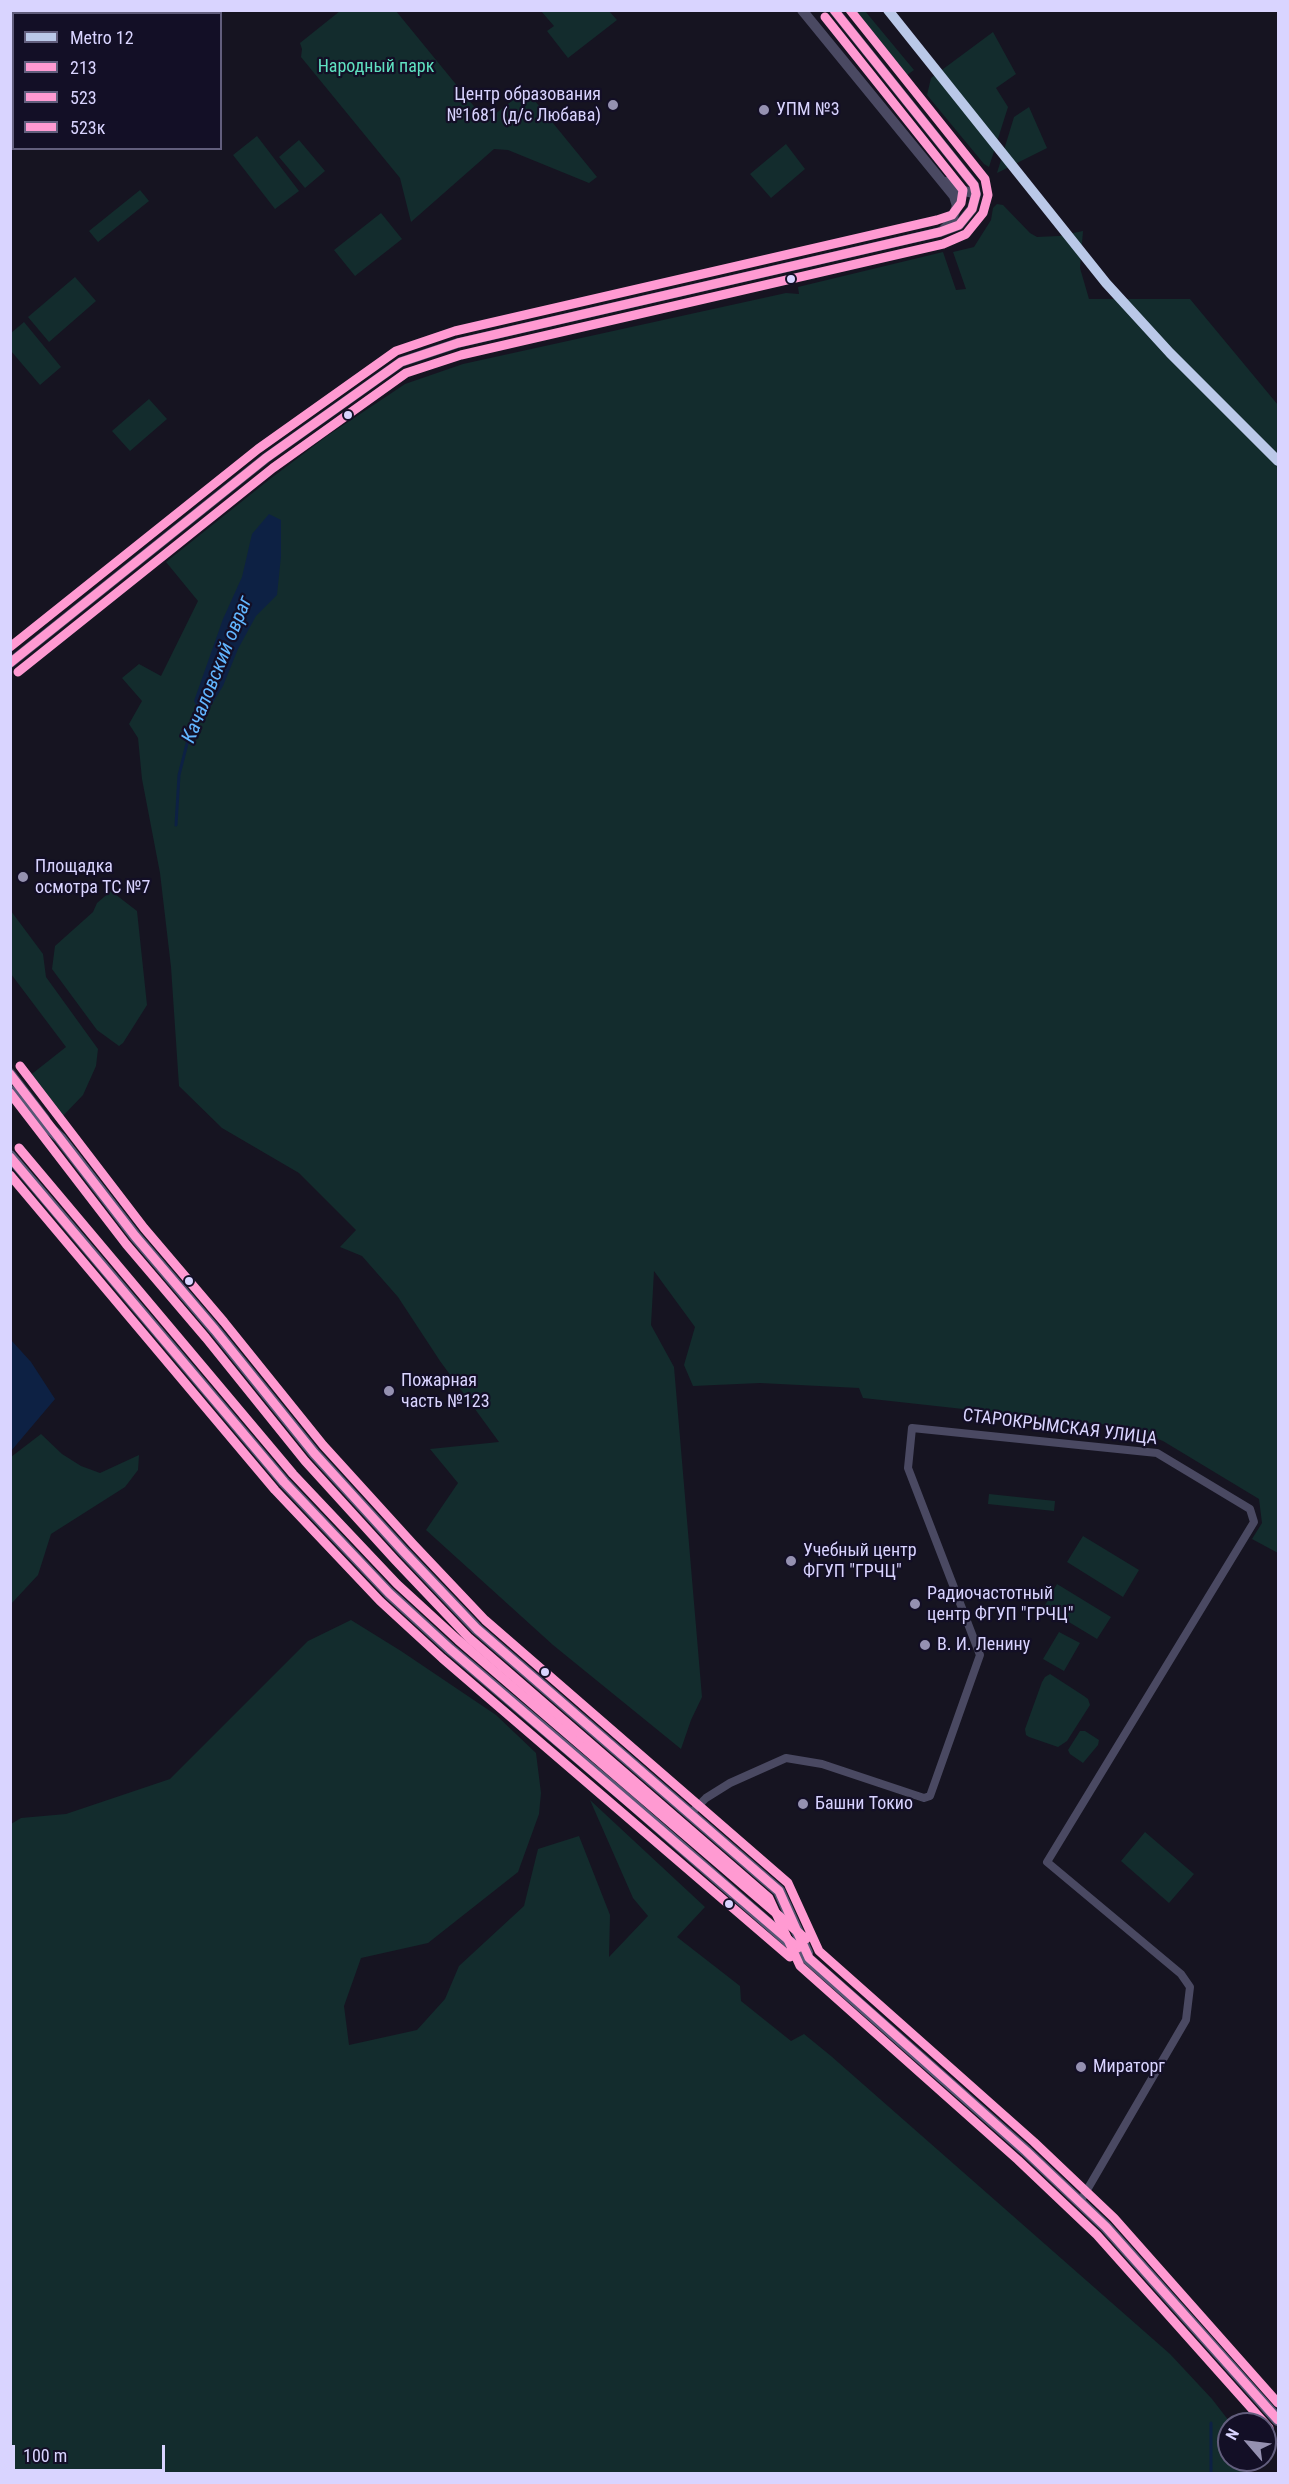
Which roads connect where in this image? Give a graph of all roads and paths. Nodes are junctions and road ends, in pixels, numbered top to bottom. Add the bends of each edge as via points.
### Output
1 (802, 10) edge
2 (834, 10) edge
3 (940, 178) junction
4 (976, 194) junction
5 (940, 232) junction
6 (10, 663) edge
7 (10, 1073) edge
8 (10, 1091) edge
9 (60, 1138) junction
10 (10, 1156) edge
11 (690, 1814) junction
12 (809, 1958) junction
13 (1080, 2202) junction
14 (1278, 2420) edge

1 - 3 street
2 - 4 street via 974,186
3 - 4 street
3 - 5 street via 957,206 951,222
4 - 5 street via 965,220
5 - 6 street via 458,343 401,362 266,458
7 - 9 street
8 - 9 main road
9 - 11 main road via 135,1236 314,1453 404,1552 477,1629
10 - 12 main road via 284,1482 389,1593
11 - 12 main road via 779,1891
11 - 13 street, СТАРОКРЫМСКАЯ УЛИЦА via 730,1783 786,1758 822,1764 924,1798 930,1796 980,1655 908,1467 912,1428 1157,1453 1250,1509 1254,1522 1047,1862 1180,1974 1190,1987 1186,2020
12 - 13 main road
13 - 14 main road via 1165,2291

